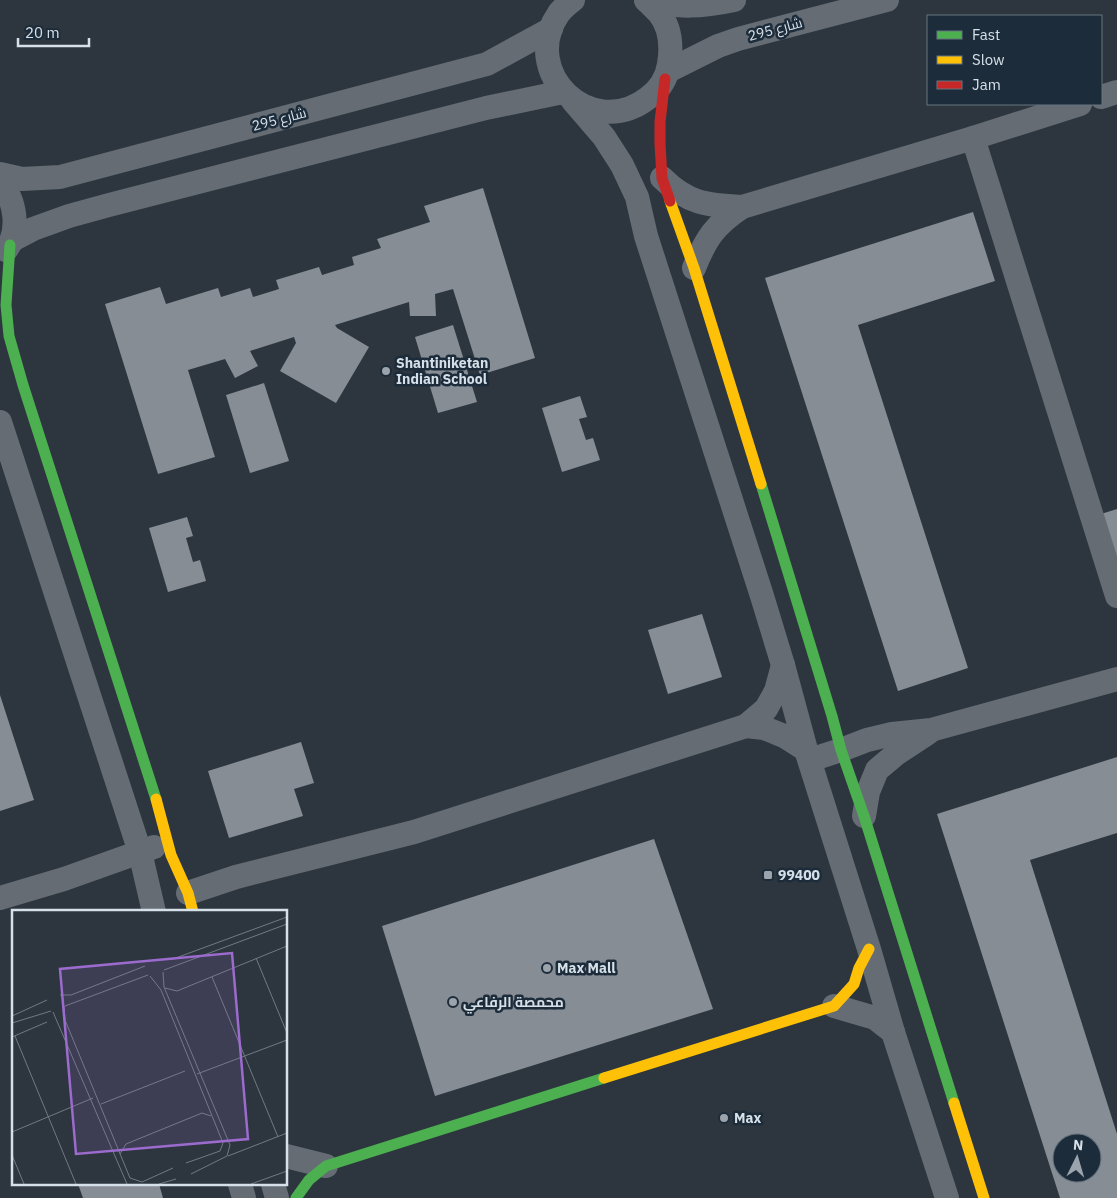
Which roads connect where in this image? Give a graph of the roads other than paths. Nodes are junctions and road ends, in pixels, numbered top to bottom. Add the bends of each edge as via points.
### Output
1 (573, 0) edge
2 (646, 0) edge
3 (734, 0) edge
4 (887, 0) edge
5 (551, 29) junction
6 (666, 75) junction
7 (1117, 92) edge
8 (568, 97) junction
9 (1102, 97) edge
10 (1077, 105) edge
11 (973, 138) junction
12 (0, 174) edge
13 (662, 178) junction
14 (0, 183) edge
15 (742, 207) junction
16 (7, 248) edge
17 (694, 268) junction
18 (0, 422) edge
19 (1117, 596) edge
20 (784, 665) junction
21 (1117, 679) edge
22 (746, 726) junction
23 (931, 730) junction
24 (841, 750) junction
25 (808, 755) junction
26 (864, 816) junction
27 (168, 842) junction
28 (140, 852) junction
29 (0, 898) edge
30 (191, 902) edge
31 (154, 910) edge
32 (869, 949) junction
33 (834, 1006) junction
34 (893, 1032) junction
35 (288, 1156) edge
36 (326, 1166) junction
37 (296, 1198) edge
38 (947, 1198) edge
39 (984, 1198) edge

1 - 5 street via 560,12
2 - 3 street via 690,6
2 - 6 street via 660,14 669,32 672,52
4 - 6 street, شارع 295 via 738,39 718,46
5 - 8 street via 548,62 554,78
5 - 12 street, شارع 295 via 487,64 60,177 22,179
6 - 8 street via 654,93 624,111 589,109
6 - 13 street via 660,122
7 - 9 street
8 - 16 street via 486,108 109,205 33,229
8 - 20 street via 604,137 637,197 646,236
10 - 11 street
11 - 15 street
11 - 19 street
13 - 15 street via 692,200
13 - 17 street
14 - 16 street via 12,202 15,221
15 - 17 street via 713,232
16 - 27 street via 9,336
17 - 24 street
18 - 28 street
20 - 22 street via 766,709
20 - 25 street
21 - 23 street
22 - 25 street via 764,728 784,736
22 - 30 street via 414,832 236,877
23 - 24 street via 892,734
23 - 26 street via 877,770 868,792
24 - 25 street
24 - 26 street
25 - 32 street
26 - 39 street
27 - 28 street
27 - 30 street
28 - 29 street
28 - 31 street
32 - 33 street via 854,984
32 - 34 street
33 - 34 street via 875,1018
33 - 36 street
34 - 38 street
35 - 36 street
36 - 37 street via 307,1181

